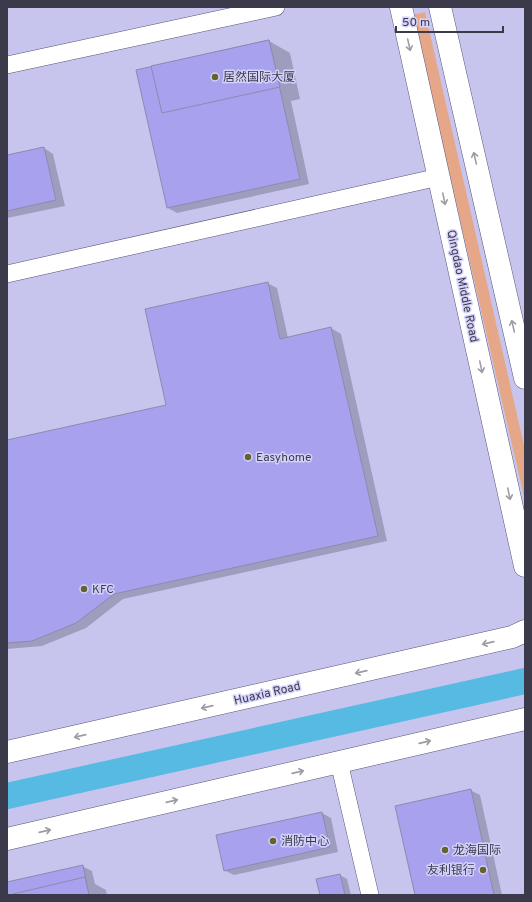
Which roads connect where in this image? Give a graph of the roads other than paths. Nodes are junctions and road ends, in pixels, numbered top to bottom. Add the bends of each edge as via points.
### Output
1 (276, 7) edge
2 (401, 7) edge
3 (440, 7) edge
4 (7, 65) edge
5 (439, 177) junction
6 (7, 274) edge
7 (524, 368) edge
8 (525, 566) edge
9 (525, 631) edge
10 (525, 719) edge
11 (7, 752) edge
12 (339, 762) junction
13 (7, 839) edge
14 (370, 895) edge

1 - 4 street
2 -> 5 main road, Qingdao Middle Road
7 -> 3 main road
5 - 6 street
5 -> 8 main road, Qingdao Middle Road
9 -> 11 main road, Huaxia Road via 512,637
12 -> 10 main road
13 -> 12 main road
12 - 14 street

